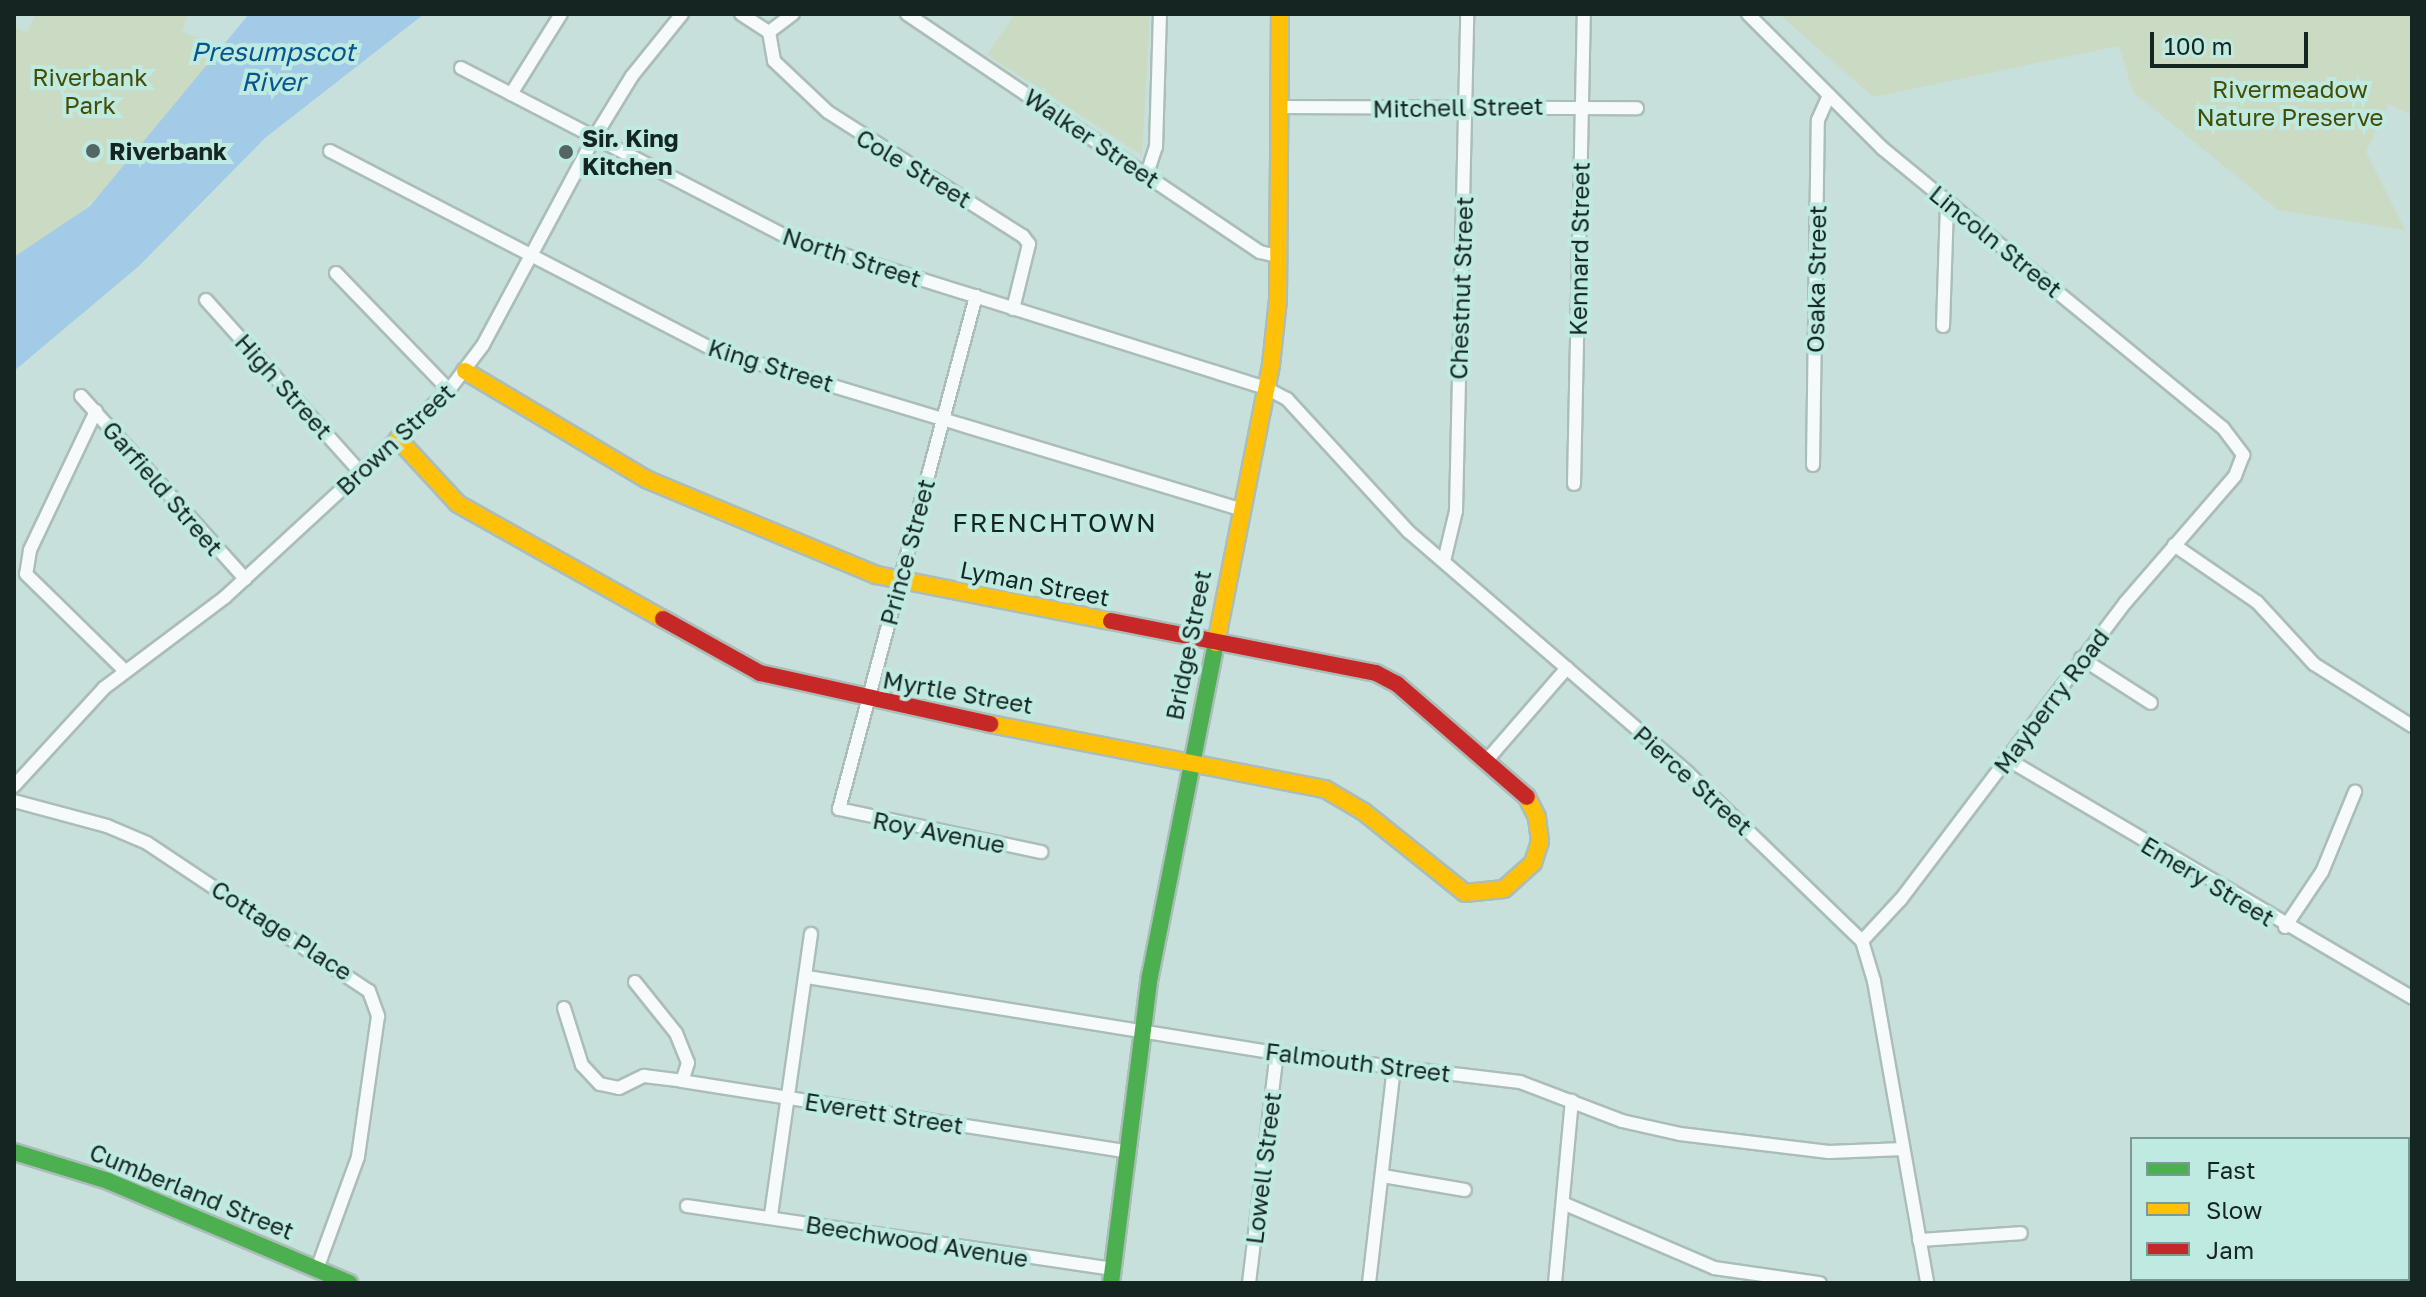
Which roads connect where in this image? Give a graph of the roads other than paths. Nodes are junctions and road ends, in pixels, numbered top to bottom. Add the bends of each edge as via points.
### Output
1 (561, 14) edge
2 (682, 14) edge
3 (741, 14) edge
4 (793, 14) edge
5 (907, 14) edge
6 (1160, 14) edge
7 (1280, 14) edge
8 (1467, 14) edge
9 (1584, 14) edge
10 (1748, 14) edge
11 (769, 32) junction
12 (461, 68) dead end
13 (511, 94) junction
14 (1829, 95) junction
15 (1465, 105) junction
16 (1582, 106) junction
17 (1279, 107) junction
18 (1637, 108) dead end
19 (594, 138) junction
20 (330, 151) dead end
21 (1147, 174) junction
22 (1947, 203) junction
23 (1278, 256) junction
24 (530, 257) junction
25 (336, 273) dead end
26 (976, 296) junction
27 (206, 300) dead end
28 (1013, 309) junction
29 (1943, 326) dead end
30 (465, 371) junction
31 (1266, 388) junction
32 (449, 390) junction
33 (81, 396) dead end
34 (96, 411) junction
35 (944, 417) junction
36 (398, 439) junction
37 (2241, 462) joint
38 (1813, 465) dead end
39 (361, 473) junction
40 (1574, 484) dead end
41 (1240, 509) junction
42 (2174, 545) junction
43 (1444, 561) junction
44 (245, 579) junction
45 (898, 581) junction
46 (1214, 643) junction
47 (2081, 658) junction
48 (1567, 668) junction
49 (125, 671) junction
50 (866, 700) junction
51 (2151, 703) dead end
52 (2412, 726) edge
53 (2007, 759) junction
54 (1191, 760) junction
55 (1487, 760) junction
56 (14, 786) edge
57 (2355, 792) dead end
58 (14, 801) edge
59 (839, 809) joint
60 (1041, 852) dead end
61 (1533, 863) joint
62 (2285, 927) junction
63 (811, 934) dead end
64 (1862, 941) junction
65 (807, 977) junction
66 (635, 982) dead end
67 (2412, 998) edge
68 (564, 1008) dead end
69 (1141, 1032) junction
70 (1277, 1053) junction
71 (1394, 1067) junction
72 (682, 1081) junction
73 (790, 1098) junction
74 (1572, 1101) junction
75 (1903, 1149) junction
76 (1125, 1151) junction
77 (14, 1152) edge
78 (1383, 1176) junction
79 (1465, 1190) dead end
80 (1565, 1204) junction
81 (687, 1206) dead end
82 (771, 1215) junction
83 (2021, 1233) dead end
84 (1919, 1240) junction
85 (317, 1269) junction
86 (1112, 1276) edge
87 (349, 1283) edge
88 (1249, 1283) edge
89 (1369, 1283) edge
90 (1555, 1283) edge
91 (1820, 1283) edge
92 (1927, 1283) edge

1 - 13 street
2 - 19 street, Brown Street via 632,76
3 - 11 street
4 - 11 street
5 - 21 street, Walker Street
6 - 21 street via 1156,147
7 - 17 street, Bridge Street
8 - 15 street, Chestnut Street
9 - 16 street, Kennard Street
10 - 14 street, Lincoln Street
11 - 28 street, Cole Street via 774,61 828,112 1023,236 1029,244
12 - 13 street, North Street
13 - 19 street, North Street
14 - 22 street, Lincoln Street
14 - 38 street, Osaka Street via 1818,120
15 - 16 street, Mitchell Street
15 - 17 street, Mitchell Street
15 - 43 street, Chestnut Street via 1456,511
16 - 18 street, Mitchell Street
16 - 40 street, Kennard Street
17 - 23 street, Bridge Street
19 - 24 street, Brown Street
19 - 26 street, North Street via 787,237
20 - 24 street, King Street
21 - 23 street, Walker Street via 1260,252
22 - 29 street
22 - 37 street, Lincoln Street via 2223,428 2239,445
23 - 31 street, Bridge Street
24 - 30 street, Brown Street
24 - 35 street, King Street via 714,350
25 - 32 street
26 - 28 street, North Street
26 - 35 street, Prince Street
27 - 39 street, High Street
28 - 31 street, North Street
30 - 32 street, Brown Street
30 - 45 street, Lyman Street via 678,494
31 - 41 street, Bridge Street
31 - 43 street, Pierce Street via 1295,407 1374,498
32 - 36 street, Brown Street
33 - 34 street, Garfield Street
34 - 44 street, Garfield Street
34 - 49 street via 30,550 26,574
35 - 41 street, King Street
35 - 45 street, Prince Street
36 - 39 street, Brown Street
36 - 50 street, Myrtle Street via 440,489 487,523 760,673
37 - 42 street, Mayberry Road
39 - 44 street, Brown Street
41 - 46 street, Bridge Street
42 - 47 street, Mayberry Road
42 - 52 street via 2257,602 2314,664
43 - 48 street, Pierce Street
44 - 49 street, Brown Street
45 - 46 street, Lyman Street
45 - 50 street, Prince Street
46 - 54 street, Bridge Street
46 - 55 street, Lyman Street via 1376,673
47 - 51 street
47 - 53 street, Mayberry Road
48 - 55 street
48 - 64 street, Pierce Street via 1688,773
49 - 56 street, Brown Street via 85,706
50 - 54 street, Myrtle Street
50 - 59 street, Prince Street
53 - 62 street, Emery Street
53 - 64 street, Mayberry Road via 1900,900
54 - 61 street, Myrtle Street via 1335,793 1465,893 1504,889
54 - 69 street, Bridge Street
55 - 61 street, Lyman Street via 1532,805 1540,842
57 - 62 street via 2322,872
58 - 85 street, Cottage Place via 107,826 147,843 369,991 378,1016 360,1144 353,1178
59 - 60 street, Roy Avenue
62 - 67 street, Emery Street
63 - 65 street
64 - 75 street
65 - 69 street, Falmouth Street
65 - 73 street
66 - 72 street via 676,1033 688,1063
68 - 72 street, Everett Street via 582,1065 600,1084 619,1088 644,1076
69 - 70 street, Falmouth Street
69 - 76 street, Bridge Street
70 - 71 street, Falmouth Street
70 - 88 street, Lowell Street
71 - 74 street, Falmouth Street via 1520,1082
71 - 78 street
72 - 73 street, Everett Street
73 - 76 street, Everett Street
73 - 82 street
74 - 75 street, Falmouth Street via 1622,1121 1680,1134 1829,1152
74 - 80 street
75 - 84 street
76 - 86 street, Bridge Street
77 - 85 street, Cumberland Street via 108,1181
78 - 79 street
78 - 89 street
80 - 90 street
80 - 91 street via 1714,1268
81 - 82 street, Beechwood Avenue
82 - 86 street, Beechwood Avenue
83 - 84 street
84 - 92 street
85 - 87 street, Cumberland Street

